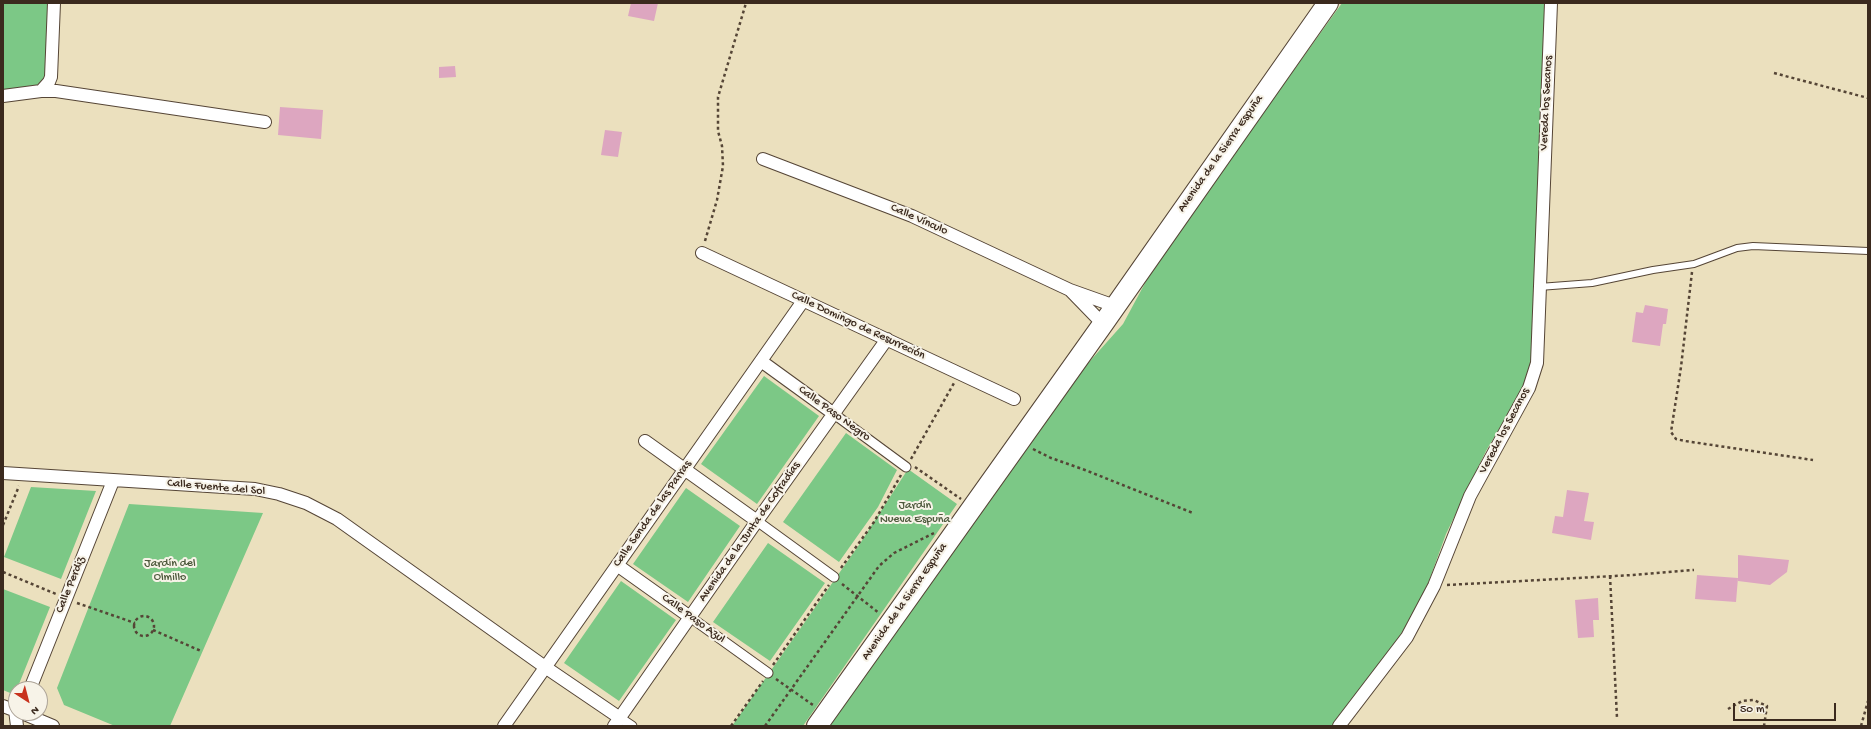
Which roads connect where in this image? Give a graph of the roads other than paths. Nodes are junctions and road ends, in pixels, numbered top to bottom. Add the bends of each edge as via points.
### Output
1 (54, 3) edge
2 (1328, 3) edge
3 (1552, 3) edge
4 (42, 91) junction
5 (3, 96) edge
6 (265, 122) dead end
7 (763, 159) dead end
8 (1868, 251) edge
9 (702, 253) road end
10 (1539, 287) junction
11 (1070, 290) junction
12 (803, 301) junction
13 (1115, 306) junction
14 (1103, 324) junction
15 (887, 340) junction
16 (761, 361) junction
17 (1063, 381) junction
18 (1014, 399) dead end
19 (834, 414) junction
20 (645, 441) dead end
21 (906, 467) road end
22 (684, 470) junction
23 (3, 473) edge
24 (113, 480) junction
25 (757, 522) junction
26 (617, 565) junction
27 (834, 577) road end
28 (690, 617) junction
29 (545, 667) junction
30 (768, 673) road end
31 (33, 681) edge
32 (818, 718) edge
33 (41, 721) edge
34 (617, 722) edge
35 (52, 726) edge
36 (504, 726) edge
37 (632, 726) edge
38 (1339, 726) edge

1 - 4 street via 52,77
2 - 13 main road, Avenida de la Sierra Espuña
3 - 10 street, Vereda los Secanos
4 - 5 street
4 - 6 street
7 - 11 street, Calle Vínculo via 912,216
8 - 10 lane via 1753,246 1737,248 1694,264 1592,282
9 - 12 street, Calle Domingo de Resurreción
10 - 38 street, Vereda los Secanos via 1537,363 1529,388 1470,496 1434,586 1407,637
11 - 13 street, Calle Vínculo
11 - 14 street, Calle Vínculo
12 - 15 street, Calle Domingo de Resurreción
12 - 16 street, Calle Senda de las Parras
13 - 14 main road, Avenida de la Sierra Espuña
13 - 17 main road, Avenida de la Sierra Espuña via 1120,309 1120,318 1109,334
14 - 17 main road, Avenida de la Sierra Espuña
15 - 18 street, Calle Domingo de Resurreción
15 - 19 street, Avenida de la Junta de Cofradías
16 - 19 street, Calle Paso Negro
16 - 22 street, Calle Senda de las Parras
17 - 32 main road, Avenida de la Sierra Espuña
19 - 21 street, Calle Paso Negro
19 - 25 street, Avenida de la Junta de Cofradías
20 - 22 street
22 - 25 street
22 - 26 street, Calle Senda de las Parras
23 - 24 street, Calle Fuente del Sol
24 - 29 street, Calle Fuente del Sol via 254,489 306,503 336,519
24 - 31 street, Calle Perdiz
25 - 27 street
25 - 28 street, Avenida de la Junta de Cofradías
26 - 28 street, Calle Paso Azul
26 - 29 street, Calle Senda de las Parras
28 - 30 street, Calle Paso Azul
28 - 34 street, Avenida de la Junta de Cofradías
29 - 34 street, Calle Fuente del Sol
29 - 36 street, Calle Senda de las Parras
33 - 35 street
34 - 37 street

